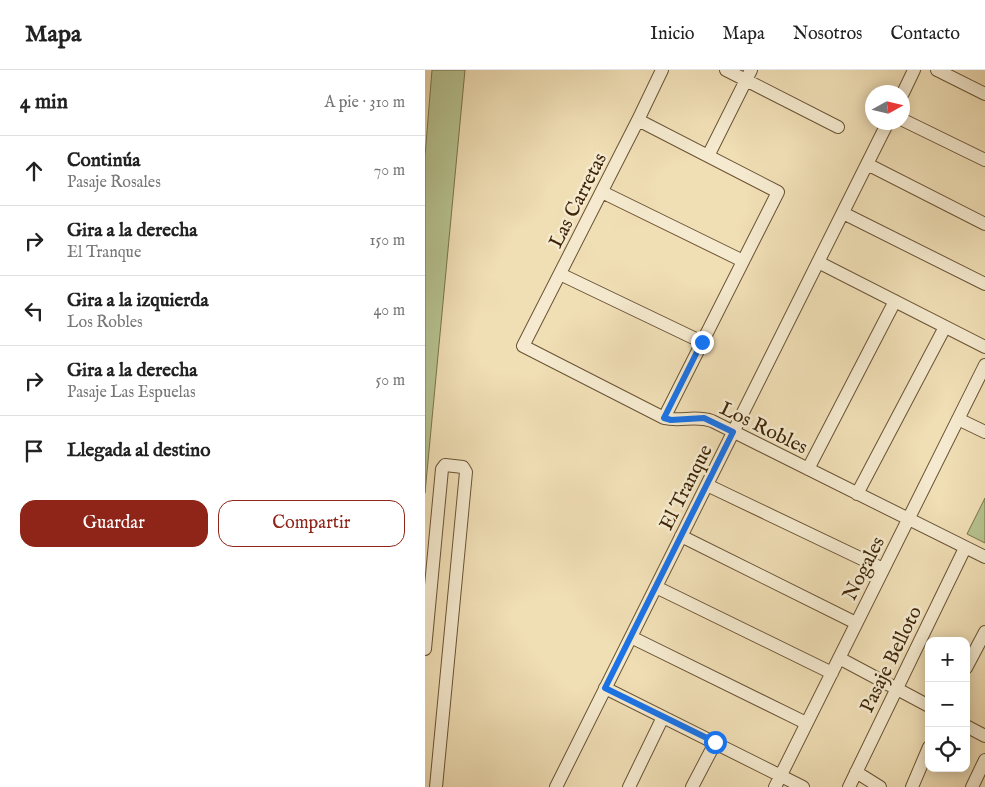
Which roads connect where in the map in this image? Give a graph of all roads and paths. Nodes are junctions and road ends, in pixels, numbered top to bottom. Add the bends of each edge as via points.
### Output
1 (662, 70) edge
2 (726, 70) edge
3 (914, 70) edge
4 (937, 70) edge
5 (749, 75) edge
6 (906, 85) edge
7 (985, 94) edge
8 (639, 120) junction
9 (910, 123) edge
10 (838, 127) dead end
11 (883, 130) edge
12 (708, 156) junction
13 (985, 160) edge
14 (867, 164) junction
15 (602, 192) junction
16 (843, 213) junction
17 (985, 224) edge
18 (743, 261) junction
19 (818, 262) junction
20 (560, 274) junction
21 (985, 284) edge
22 (895, 301) junction
23 (945, 327) junction
24 (702, 342) junction
25 (523, 346) joint
26 (985, 347) edge
27 (985, 365) edge
28 (664, 418) junction
29 (958, 419) junction
30 (733, 432) junction
31 (985, 432) edge
32 (808, 470) junction
33 (707, 485) junction
34 (857, 494) junction
35 (908, 519) junction
36 (681, 536) junction
37 (965, 548) junction
38 (985, 557) edge
39 (883, 569) junction
40 (656, 586) junction
41 (857, 623) junction
42 (985, 632) edge
43 (631, 637) junction
44 (425, 648) edge
45 (839, 658) junction
46 (970, 660) edge
47 (831, 673) junction
48 (605, 688) junction
49 (896, 689) junction
50 (925, 704) edge
51 (663, 717) junction
52 (807, 723) junction
53 (968, 727) edge
54 (985, 736) edge
55 (715, 742) junction
56 (925, 756) edge
57 (985, 760) edge
58 (856, 772) junction
59 (778, 781) edge
60 (436, 787) edge
61 (556, 787) edge
62 (629, 787) edge
63 (693, 787) edge
64 (803, 787) edge
65 (849, 787) edge
66 (880, 787) edge
67 (912, 787) edge
68 (972, 787) edge

1 - 8 street, Las Carretas
2 - 5 street
3 - 6 street
4 - 7 street
5 - 10 street
5 - 12 street
8 - 12 street
8 - 15 street, Las Carretas
9 - 13 street
11 - 14 street, El Tranque
12 - 18 street via 778,192
14 - 16 street, El Tranque
14 - 17 street
15 - 18 street
15 - 20 street, Las Carretas
16 - 19 street, El Tranque
16 - 21 street
18 - 24 street
19 - 22 street
19 - 30 street, El Tranque
20 - 24 street
20 - 25 street, Las Carretas
22 - 23 street
22 - 32 street
23 - 26 street
23 - 34 street
24 - 28 street
25 - 28 street, Los Robles
27 - 29 street, Nogales
28 - 30 street, Los Robles via 704,418
29 - 31 street
29 - 35 street, Nogales
30 - 32 street, Los Robles
30 - 33 street, El Tranque
32 - 34 street, Los Robles
33 - 36 street, El Tranque
33 - 39 street
34 - 35 street, Los Robles
35 - 37 street, Los Robles
35 - 39 street, Nogales
36 - 40 street, El Tranque
36 - 41 street
37 - 38 street, Los Robles
37 - 49 street, Pasaje Belloto
39 - 41 street, Nogales
40 - 43 street, El Tranque
40 - 47 street
41 - 45 street, Nogales
42 - 46 street
43 - 48 street, El Tranque
43 - 52 street
44 - 60 street via 445,464 463,467 466,472
45 - 47 street, Nogales
45 - 49 street
47 - 52 street, Nogales
48 - 51 street
48 - 61 street, El Tranque
49 - 50 street
49 - 58 street, Pasaje Belloto
51 - 55 street
51 - 62 street
52 - 59 street, Nogales
53 - 54 street
55 - 59 street
55 - 63 street
56 - 67 street
57 - 68 street
58 - 65 street, Pasaje Belloto
58 - 66 street
59 - 64 street

